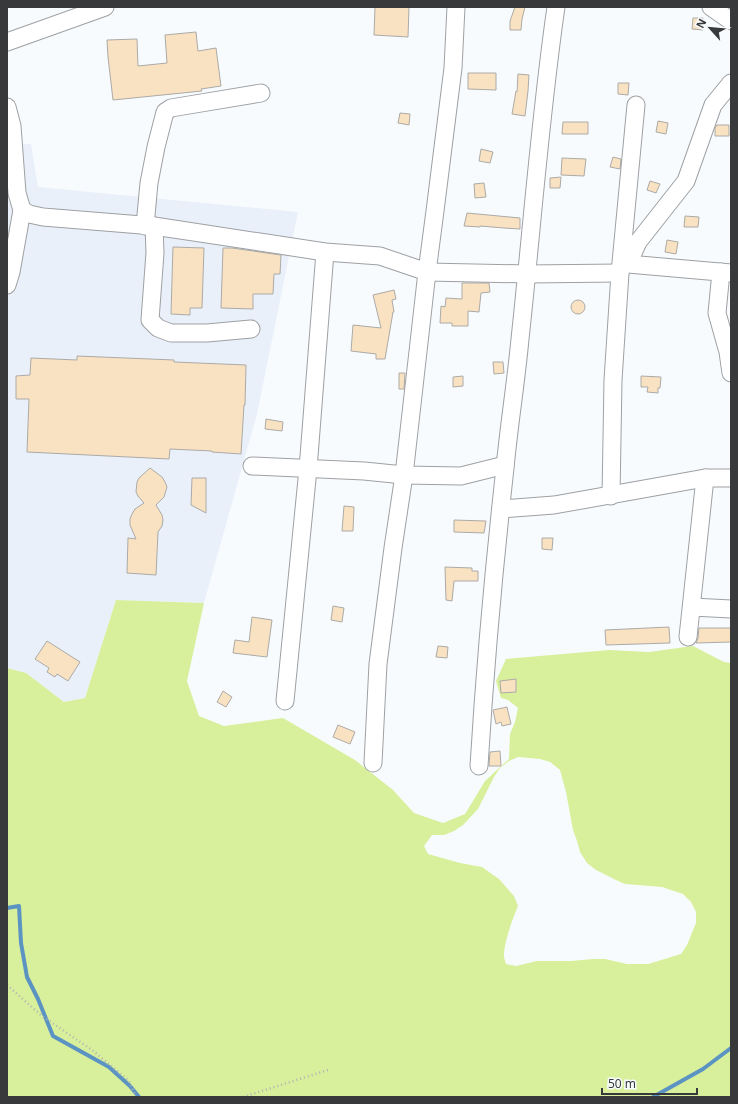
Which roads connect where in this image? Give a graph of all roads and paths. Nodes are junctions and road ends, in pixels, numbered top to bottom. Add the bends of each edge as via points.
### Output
1 (105, 7) edge
2 (456, 7) edge
3 (556, 7) edge
4 (711, 7) edge
5 (73, 12) edge
6 (731, 21) edge
7 (7, 42) edge
8 (731, 83) edge
9 (261, 93) dead end
10 (636, 105) dead end
11 (7, 107) edge
12 (22, 210) junction
13 (149, 226) junction
14 (325, 252) junction
15 (427, 272) junction
16 (726, 272) edge
17 (620, 273) junction
18 (527, 274) junction
19 (7, 284) edge
20 (251, 329) dead end
21 (731, 373) edge
22 (505, 465) junction
23 (252, 466) dead end
24 (308, 469) junction
25 (404, 475) junction
26 (705, 478) junction
27 (731, 478) edge
28 (611, 496) junction
29 (501, 509) junction
30 (692, 607) junction
31 (731, 609) edge
32 (688, 637) dead end
33 (286, 701) dead end
34 (373, 763) dead end
35 (479, 766) dead end
36 (7, 984) edge
37 (328, 1070) dead end
38 (136, 1097) edge
39 (243, 1097) edge

1 - 5 street
2 - 15 street via 453,68
3 - 18 street
4 - 6 street
5 - 7 street
8 - 16 street via 713,105 686,181 638,242 628,264
9 - 13 street via 171,108 165,112 149,183
10 - 17 street
11 - 12 street via 12,126 17,193
12 - 13 street via 43,216
12 - 19 street
13 - 14 street
13 - 20 street via 155,253 150,320 158,328 171,333
14 - 15 street via 380,256
14 - 24 street
15 - 18 street
15 - 25 street
16 - 21 street via 717,313
17 - 18 street
17 - 28 street via 613,380
18 - 22 street
22 - 25 street via 462,476
22 - 29 street
23 - 24 street
24 - 25 street
24 - 33 street
25 - 34 street via 378,664
26 - 27 street
26 - 28 street
26 - 30 street
28 - 29 street via 554,505
29 - 35 street
30 - 31 street
30 - 32 street
36 - 38 path via 42,1016 92,1050 130,1082
37 - 39 path

